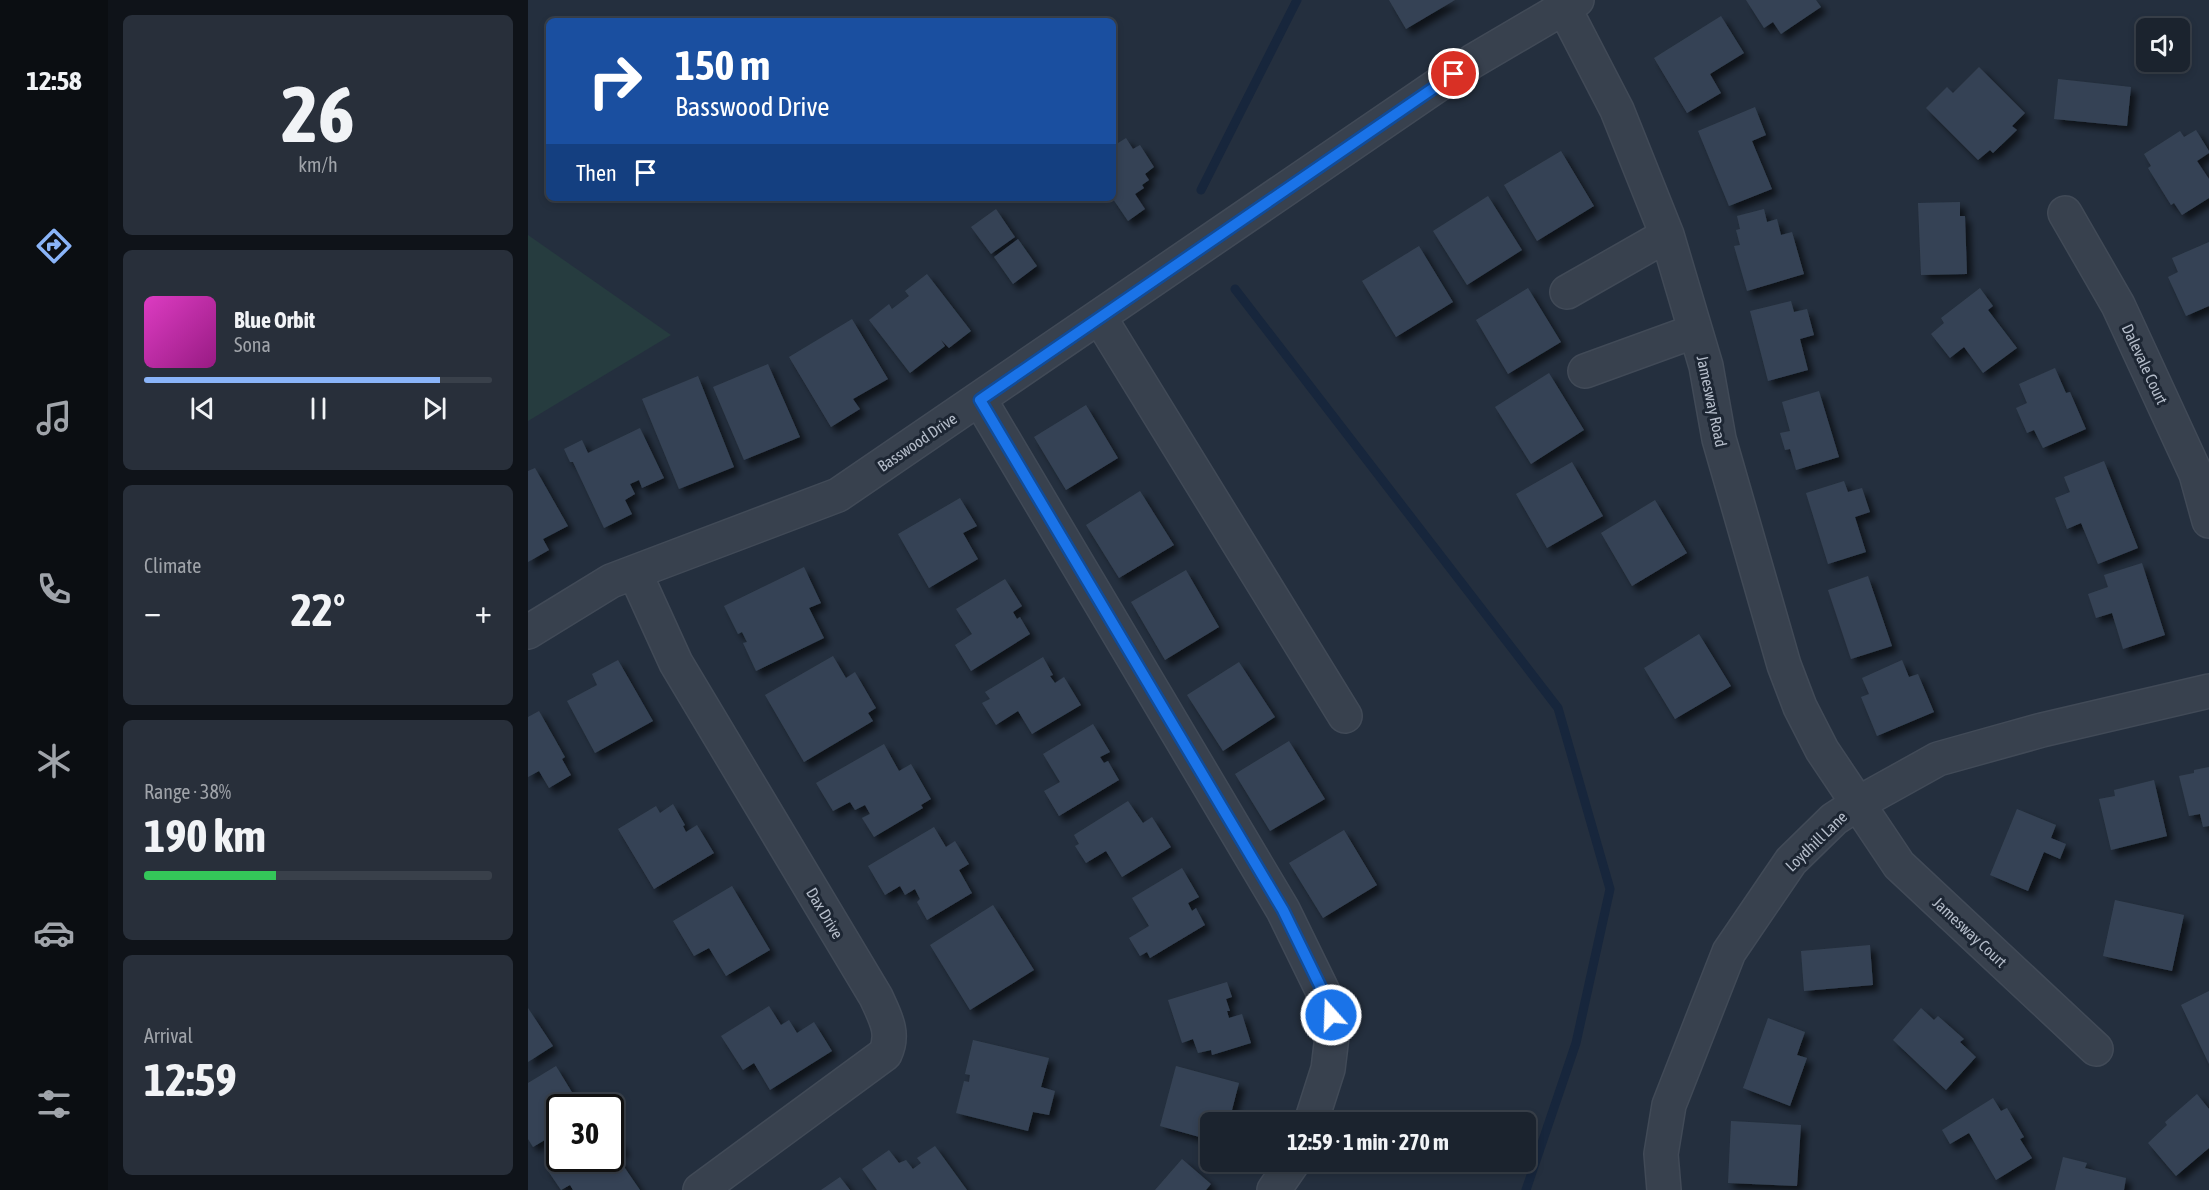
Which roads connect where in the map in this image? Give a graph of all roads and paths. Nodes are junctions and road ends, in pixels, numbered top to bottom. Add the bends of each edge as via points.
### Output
1 (1567, 2) edge
2 (2065, 213) dead end
3 (1666, 235) junction
4 (1567, 292) dead end
5 (1100, 318) junction
6 (1695, 331) junction
7 (1585, 371) dead end
8 (980, 400) junction
9 (2209, 521) edge
10 (635, 573) junction
11 (528, 632) edge
12 (2209, 691) edge
13 (1345, 716) dead end
14 (1857, 804) junction
15 (2096, 1049) dead end
16 (1314, 1112) edge
17 (1286, 1172) edge
18 (700, 1190) edge
19 (1274, 1190) edge
20 (1664, 1190) edge

1 - 3 street, Jamesway Road via 1617,111
1 - 5 street, Basswood Drive via 1473,61
2 - 9 street, Dalevale Court via 2118,305 2196,474
3 - 4 street
3 - 6 street, Jamesway Road
5 - 8 street, Basswood Drive
5 - 13 street
6 - 7 street
6 - 14 street, Jamesway Road via 1706,366 1719,439 1784,665 1822,750
8 - 10 street, Basswood Drive via 838,495
8 - 16 street via 1283,910 1328,1002 1334,1028
10 - 11 street, Basswood Drive via 611,581
10 - 18 street, Dax Drive via 676,663 876,997 890,1027 891,1043 885,1054
12 - 14 street, Loydhill Lane via 1938,759
14 - 15 street, Jamesway Court via 1899,865
14 - 20 street, Loydhill Lane via 1834,819 1791,861 1729,952 1669,1105 1661,1154
17 - 19 street

